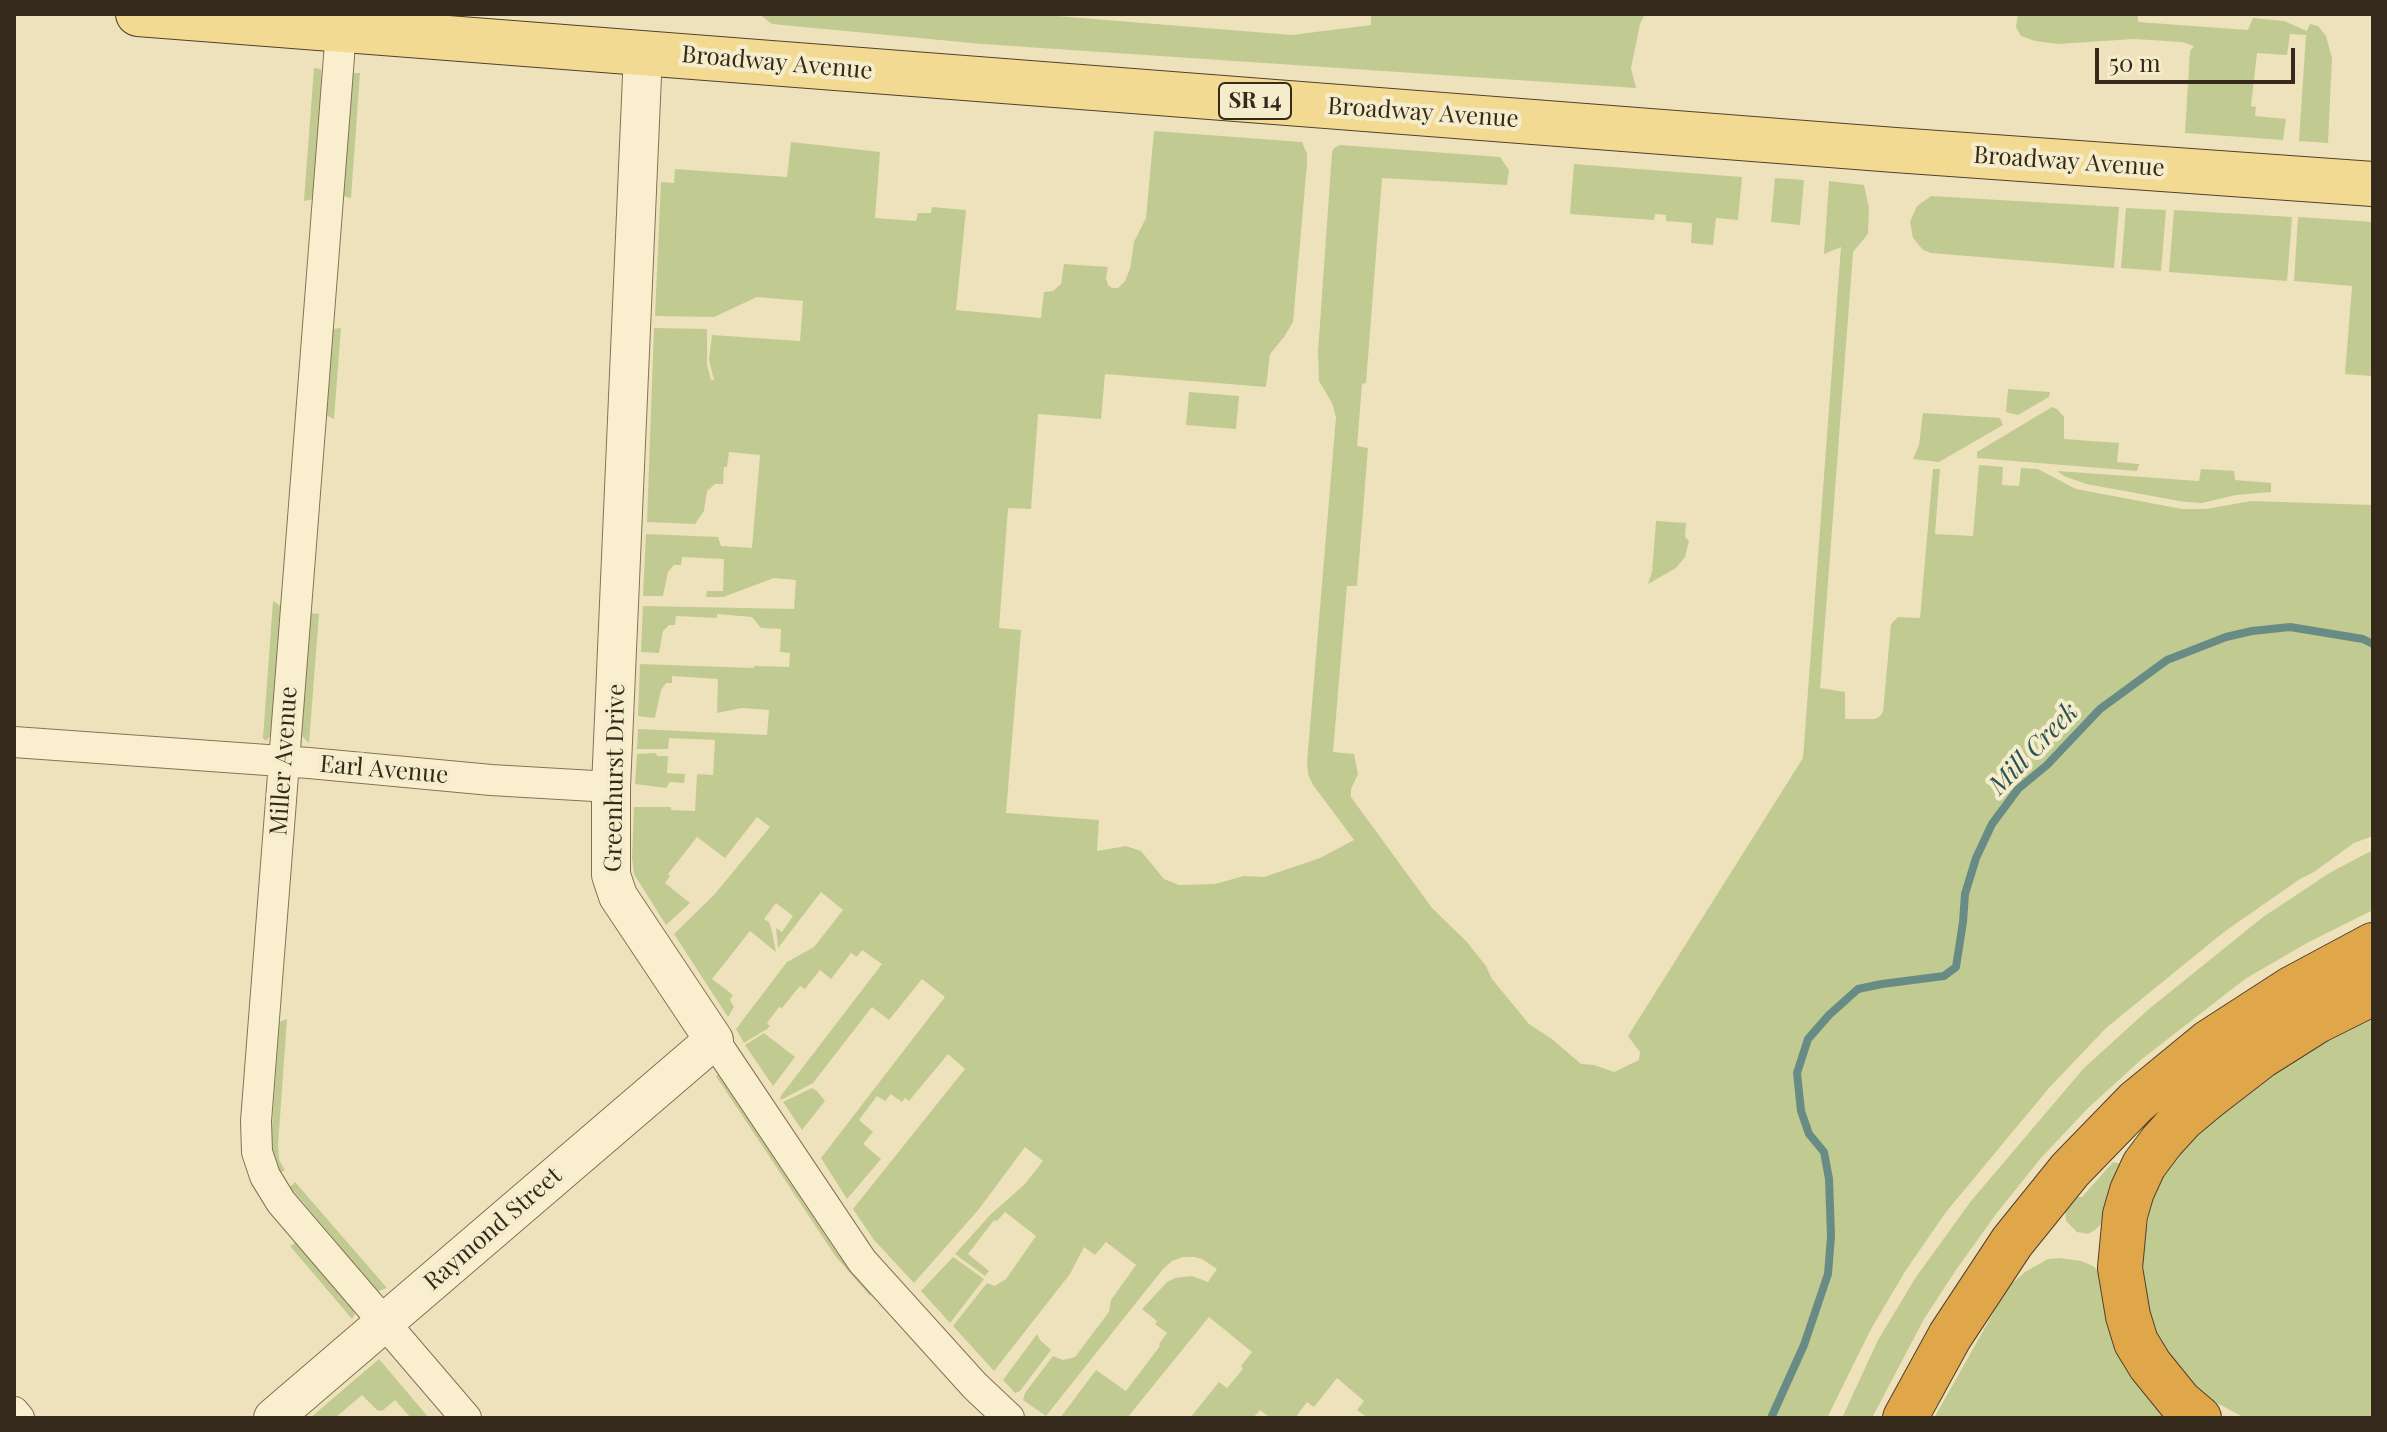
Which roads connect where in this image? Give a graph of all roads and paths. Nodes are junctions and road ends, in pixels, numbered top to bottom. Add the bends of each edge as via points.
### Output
1 (138, 14) edge
2 (341, 31) junction
3 (643, 53) junction
4 (2373, 184) edge
5 (14, 742) edge
6 (283, 761) junction
7 (611, 787) junction
8 (2373, 945) edge
9 (2373, 993) edge
10 (714, 1040) junction
11 (384, 1322) junction
12 (14, 1412) edge
13 (19, 1418) edge
14 (273, 1418) edge
15 (466, 1418) edge
16 (1009, 1418) edge
17 (1905, 1418) edge
18 (2199, 1418) edge

1 - 2 main road, Broadway Avenue / SR 14
2 - 3 main road, Broadway Avenue / SR 14
2 - 6 street, Miller Avenue
3 - 4 main road, Broadway Avenue / SR 14
3 - 7 street, Greenhurst Drive
5 - 6 street, Earl Avenue
6 - 7 street, Earl Avenue
6 - 11 street, Miller Avenue via 257,1152 281,1202
7 - 10 street, Greenhurst Drive via 611,875 618,896
8 - 17 highway via 2209,1042 2136,1102 2070,1170 2012,1242 1950,1336
9 - 18 highway via 2260,1057 2207,1098 2162,1141 2132,1191 2120,1268 2128,1316 2150,1365
10 - 11 street, Raymond Street
10 - 16 street, Greenhurst Drive via 862,1261
11 - 14 street, Raymond Street
11 - 15 street, Miller Avenue
12 - 13 street

